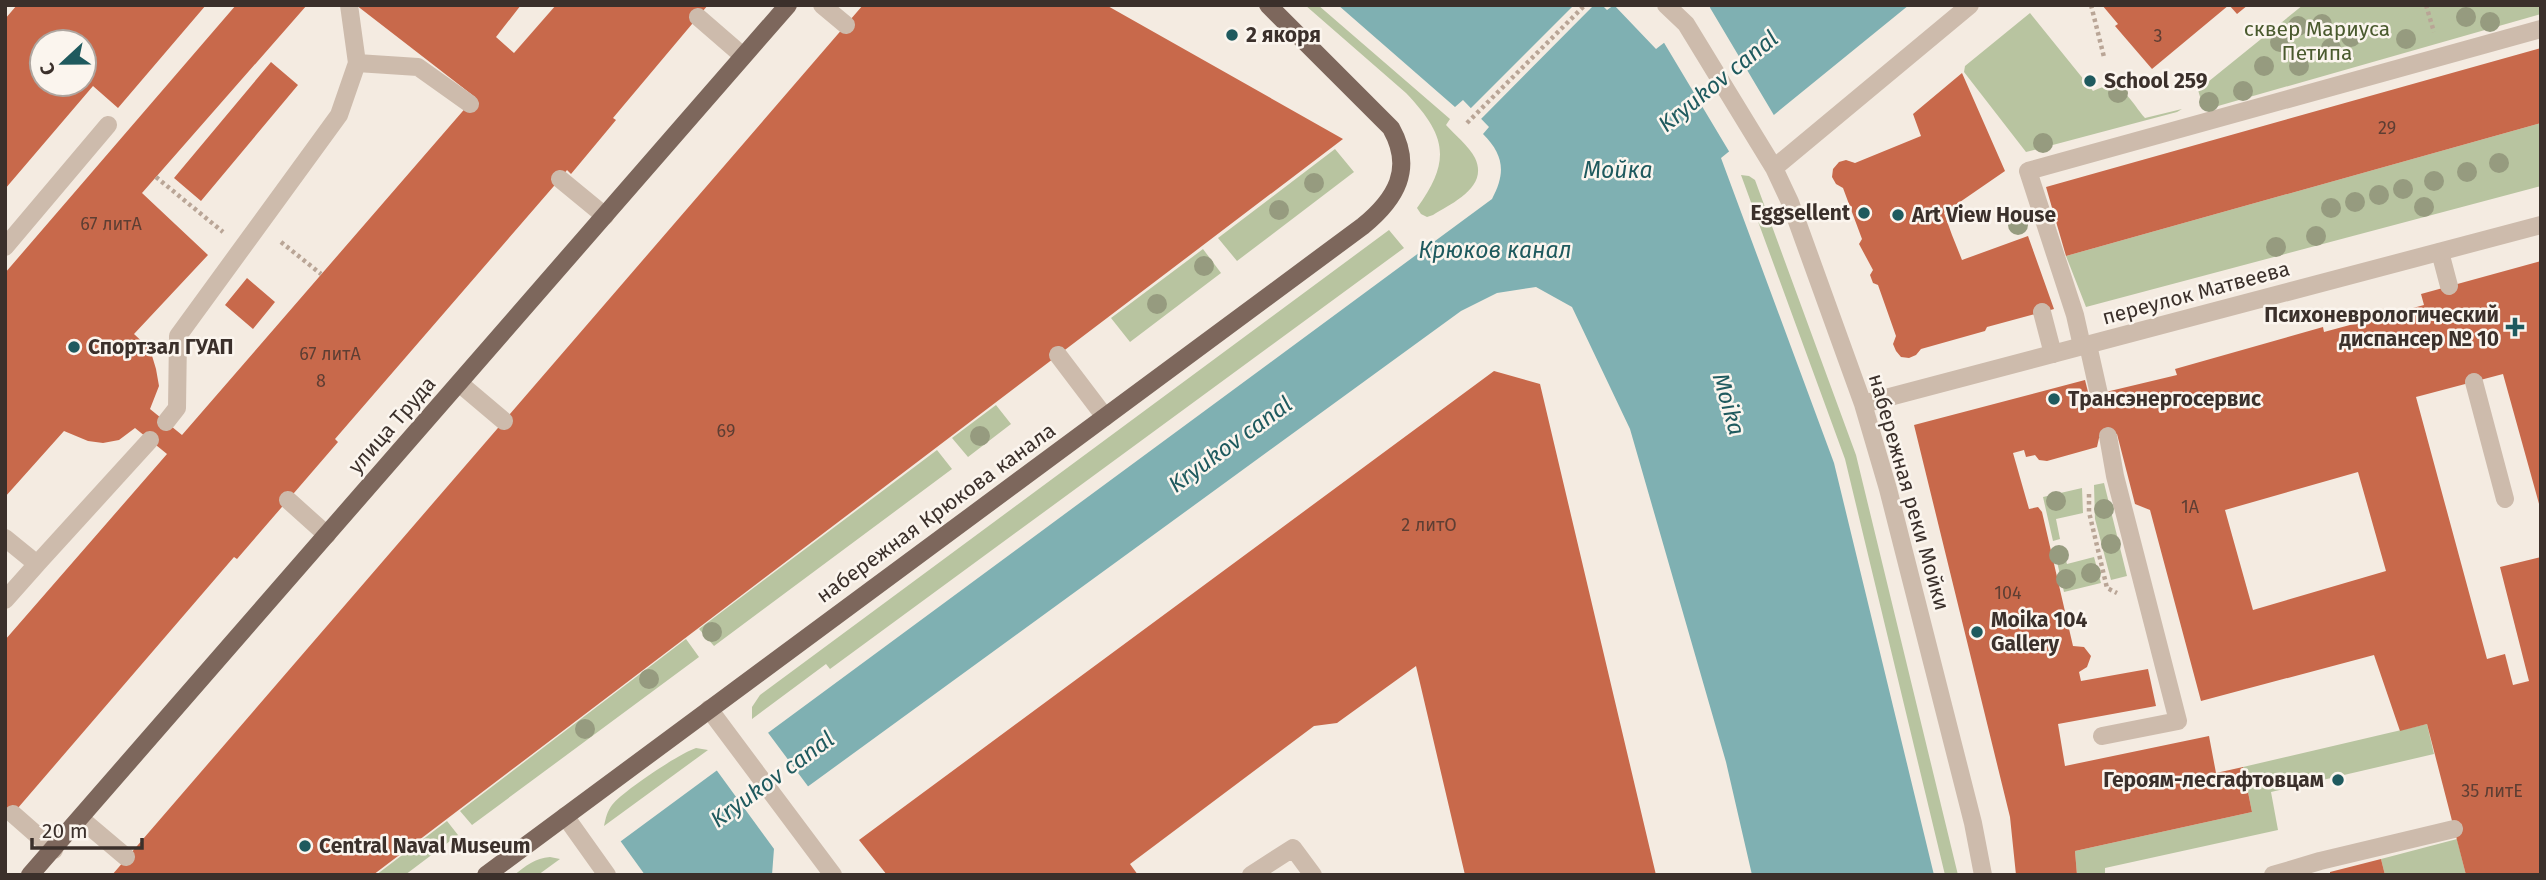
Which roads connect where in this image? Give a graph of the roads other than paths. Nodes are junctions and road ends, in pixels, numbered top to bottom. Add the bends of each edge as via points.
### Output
1 (349, 5) edge
2 (788, 5) edge
3 (822, 5) edge
4 (1667, 5) edge
5 (1970, 5) edge
6 (1268, 6) edge
7 (698, 17) dead end
8 (846, 25) dead end
9 (2541, 29) edge
10 (743, 56) junction
11 (357, 63) junction
12 (470, 104) dead end
13 (108, 125) dead end
14 (1773, 168) junction
15 (560, 179) dead end
16 (605, 216) junction
17 (2541, 225) edge
18 (5, 247) edge
19 (2440, 252) junction
20 (2449, 286) dead end
21 (2042, 312) dead end
22 (2085, 346) junction
23 (2053, 354) junction
24 (1058, 355) dead end
25 (2474, 382) dead end
26 (459, 383) junction
27 (2099, 394) dead end
28 (1863, 404) junction
29 (1105, 416) junction
30 (504, 421) dead end
31 (166, 422) dead end
32 (2109, 436) dead end
33 (150, 440) dead end
34 (2505, 499) dead end
35 (288, 500) dead end
36 (327, 535) junction
37 (5, 538) edge
38 (37, 564) junction
39 (5, 600) edge
40 (709, 709) junction
41 (2102, 736) dead end
42 (13, 814) dead end
43 (565, 816) junction
44 (81, 819) junction
45 (2454, 829) dead end
46 (54, 850) junction
47 (127, 858) dead end
48 (30, 875) edge
49 (485, 875) edge
50 (607, 875) edge
51 (833, 875) edge
52 (1251, 875) edge
53 (1313, 875) edge
54 (1983, 875) edge
55 (2273, 875) edge

1 - 11 street
2 - 10 main road, улица Труда
3 - 8 street
4 - 14 street, набережная реки Мойки via 1686,24
5 - 14 street
6 - 29 main road, набережная Крюкова канала via 1385,120 1399,146 1400,176 1394,195 1363,226
7 - 10 street
9 - 22 street via 2028,171
10 - 16 main road, улица Труда
11 - 12 street via 418,67
11 - 31 street via 339,116 178,336 177,408
13 - 18 street
14 - 28 street, набережная реки Мойки via 1790,202
15 - 16 street
16 - 26 main road, улица Труда
17 - 19 street, переулок Матвеева
19 - 20 street
19 - 22 street, переулок Матвеева
21 - 23 street
22 - 23 street, переулок Матвеева
22 - 27 street
23 - 28 street, переулок Матвеева
24 - 29 street
25 - 34 street
26 - 30 street
26 - 36 main road, улица Труда
28 - 54 street, набережная реки Мойки
29 - 40 main road, набережная Крюкова канала
32 - 41 street via 2123,512 2178,721
33 - 38 street
35 - 36 street
36 - 44 main road, улица Труда
37 - 38 street
38 - 39 street
40 - 43 main road, набережная Крюкова канала
40 - 51 street
42 - 46 street
43 - 49 main road, набережная Крюкова канала
43 - 50 street
44 - 46 main road, улица Труда
44 - 47 street
45 - 55 street
46 - 48 main road, улица Труда
52 - 53 street via 1293,848

